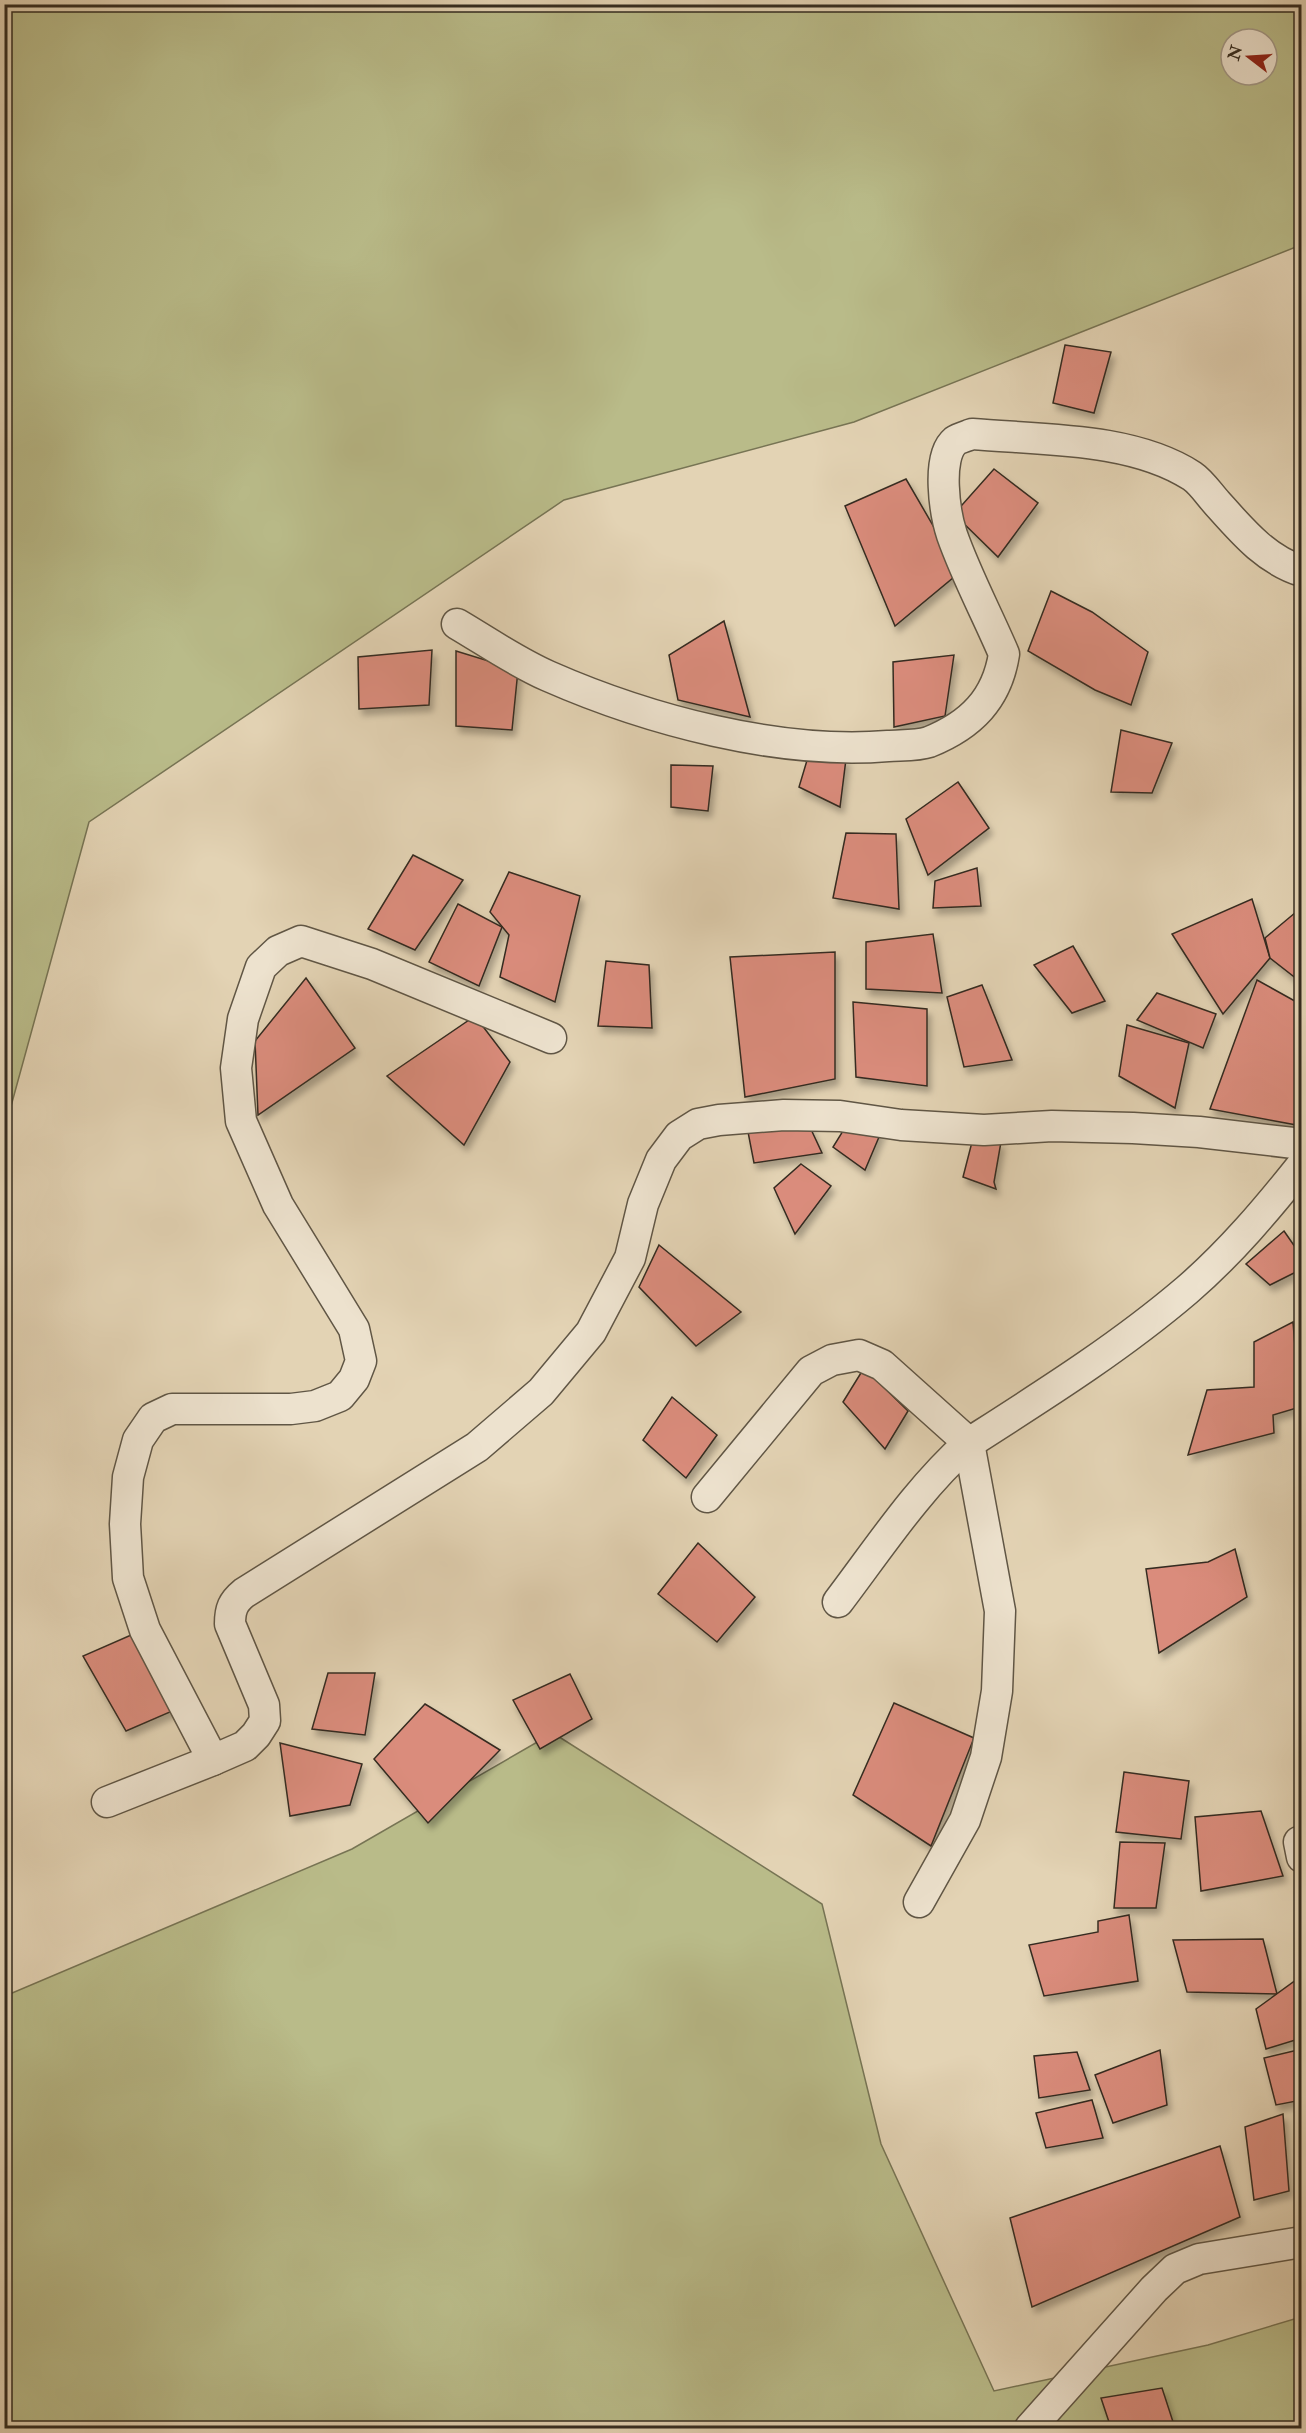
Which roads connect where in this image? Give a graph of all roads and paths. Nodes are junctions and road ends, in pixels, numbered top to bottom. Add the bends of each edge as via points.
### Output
1 (1302, 571) edge
2 (457, 624) dead end
3 (551, 1038) dead end
4 (1302, 1144) edge
5 (1302, 1165) edge
6 (969, 1443) junction
7 (707, 1497) dead end
8 (838, 1602) dead end
9 (213, 1760) junction
10 (107, 1802) dead end
11 (918, 1902) dead end
12 (1302, 2242) edge
13 (1029, 2428) edge

1 - 2 street via 1282,565 1261,549 1194,477 1157,458 1096,445 972,434 956,441 948,450 943,491 952,533 1004,654 990,696 967,722 927,743 862,748 788,742 707,729 627,706 546,675
3 - 9 street via 372,964 301,941 278,951 261,967 243,1019 236,1068 241,1121 278,1205 354,1329 361,1361 354,1379 340,1396 315,1406 172,1408 153,1418 138,1440 128,1477 128,1578 145,1630
4 - 9 street via 1188,1131 1052,1126 984,1130 901,1125 840,1116 784,1115 698,1124 679,1136 661,1160 643,1204 630,1258 591,1332 541,1392 477,1447 234,1601 230,1624 264,1704 265,1722 245,1746
5 - 6 street via 1264,1213 1188,1289 1098,1359
6 - 7 street via 882,1365 859,1355 832,1360 811,1371
6 - 8 street via 895,1526
6 - 11 street via 1000,1611 997,1691 986,1757 965,1820
9 - 10 street
12 - 13 street via 1199,2259 1175,2269

